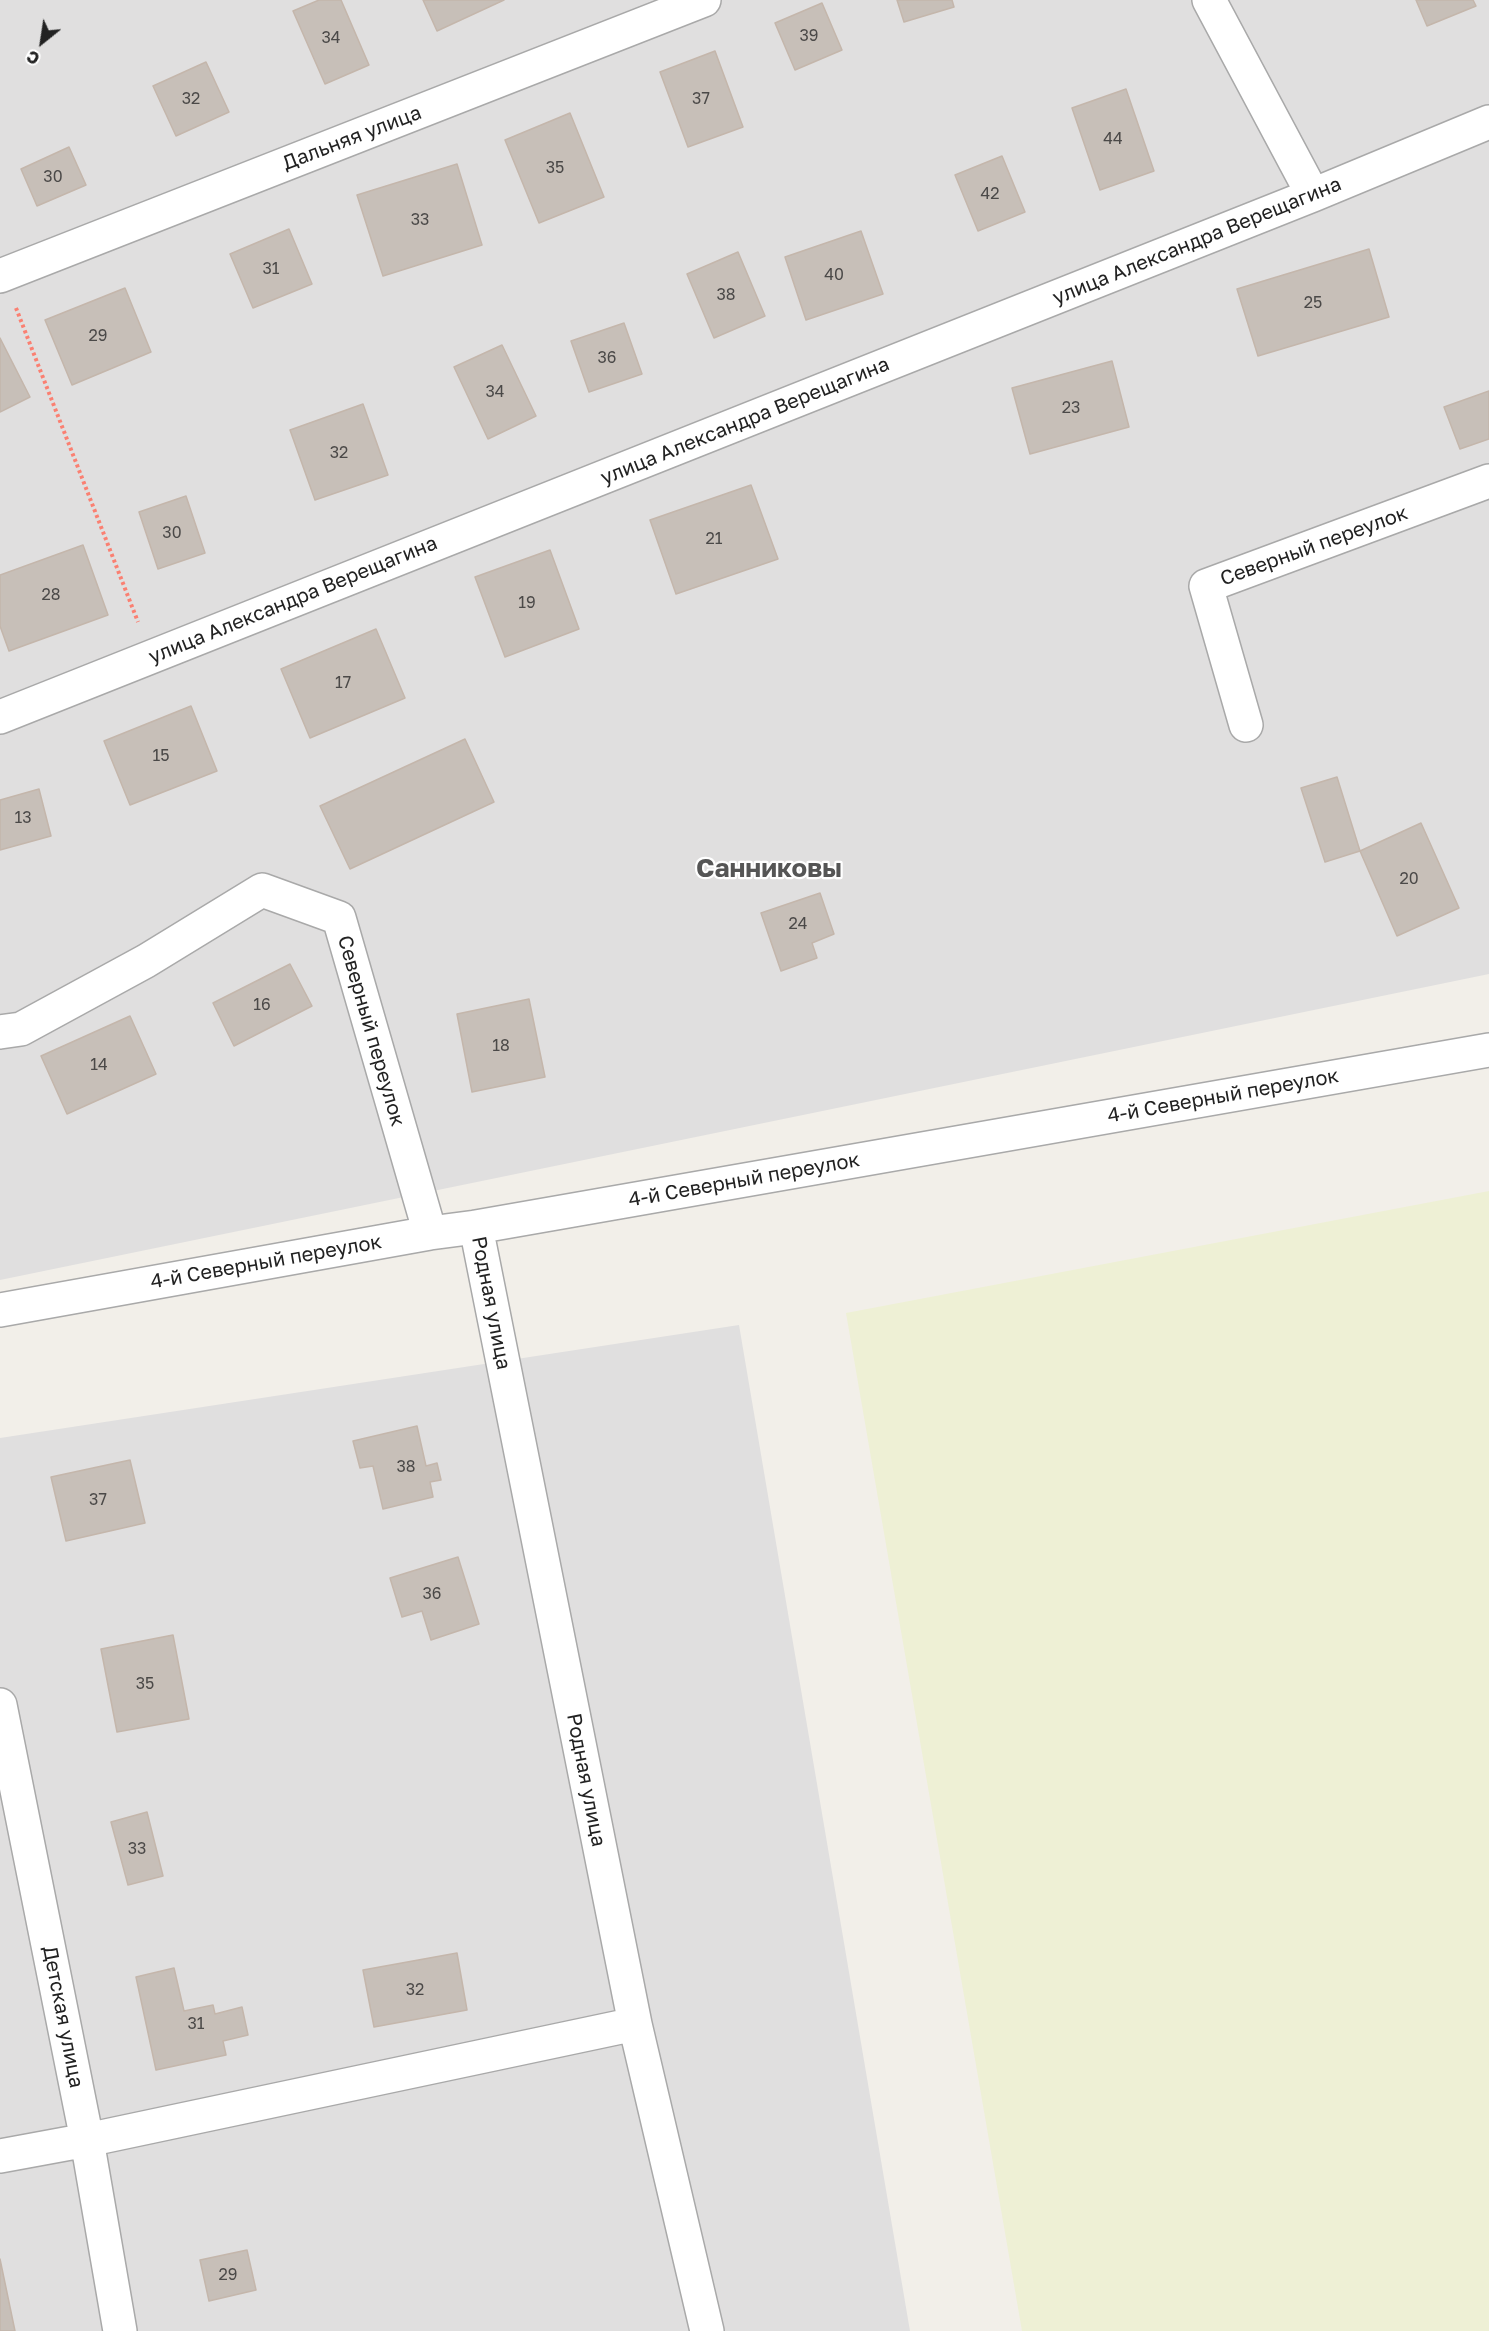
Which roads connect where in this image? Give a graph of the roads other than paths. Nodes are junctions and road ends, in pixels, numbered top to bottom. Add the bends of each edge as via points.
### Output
1 (704, 0) edge
2 (1209, 0) edge
3 (1489, 122) edge
4 (1313, 195) junction
5 (1, 276) edge
6 (1489, 482) edge
7 (0, 717) edge
8 (1246, 725) dead end
9 (0, 1032) edge
10 (1489, 1050) edge
11 (476, 1227) junction
12 (430, 1233) junction
13 (0, 1310) edge
14 (0, 1704) edge
15 (635, 2024) junction
16 (87, 2140) junction
17 (0, 2156) edge
18 (120, 2331) edge
19 (707, 2331) edge

1 - 5 street, Дальняя улица
2 - 4 street
3 - 4 street, улица Александра Верещагина
4 - 7 street, улица Александра Верещагина
6 - 8 street, Северный переулок via 1206,586
9 - 12 street, Северный переулок via 21,1029 146,961 262,890 339,918
10 - 11 street, 4-й Северный переулок
11 - 12 street, 4-й Северный переулок
11 - 15 street, Родная улица
12 - 13 street, 4-й Северный переулок
14 - 16 street, Детская улица
15 - 16 street
15 - 19 street, Родная улица
16 - 17 street
16 - 18 street, Детская улица

